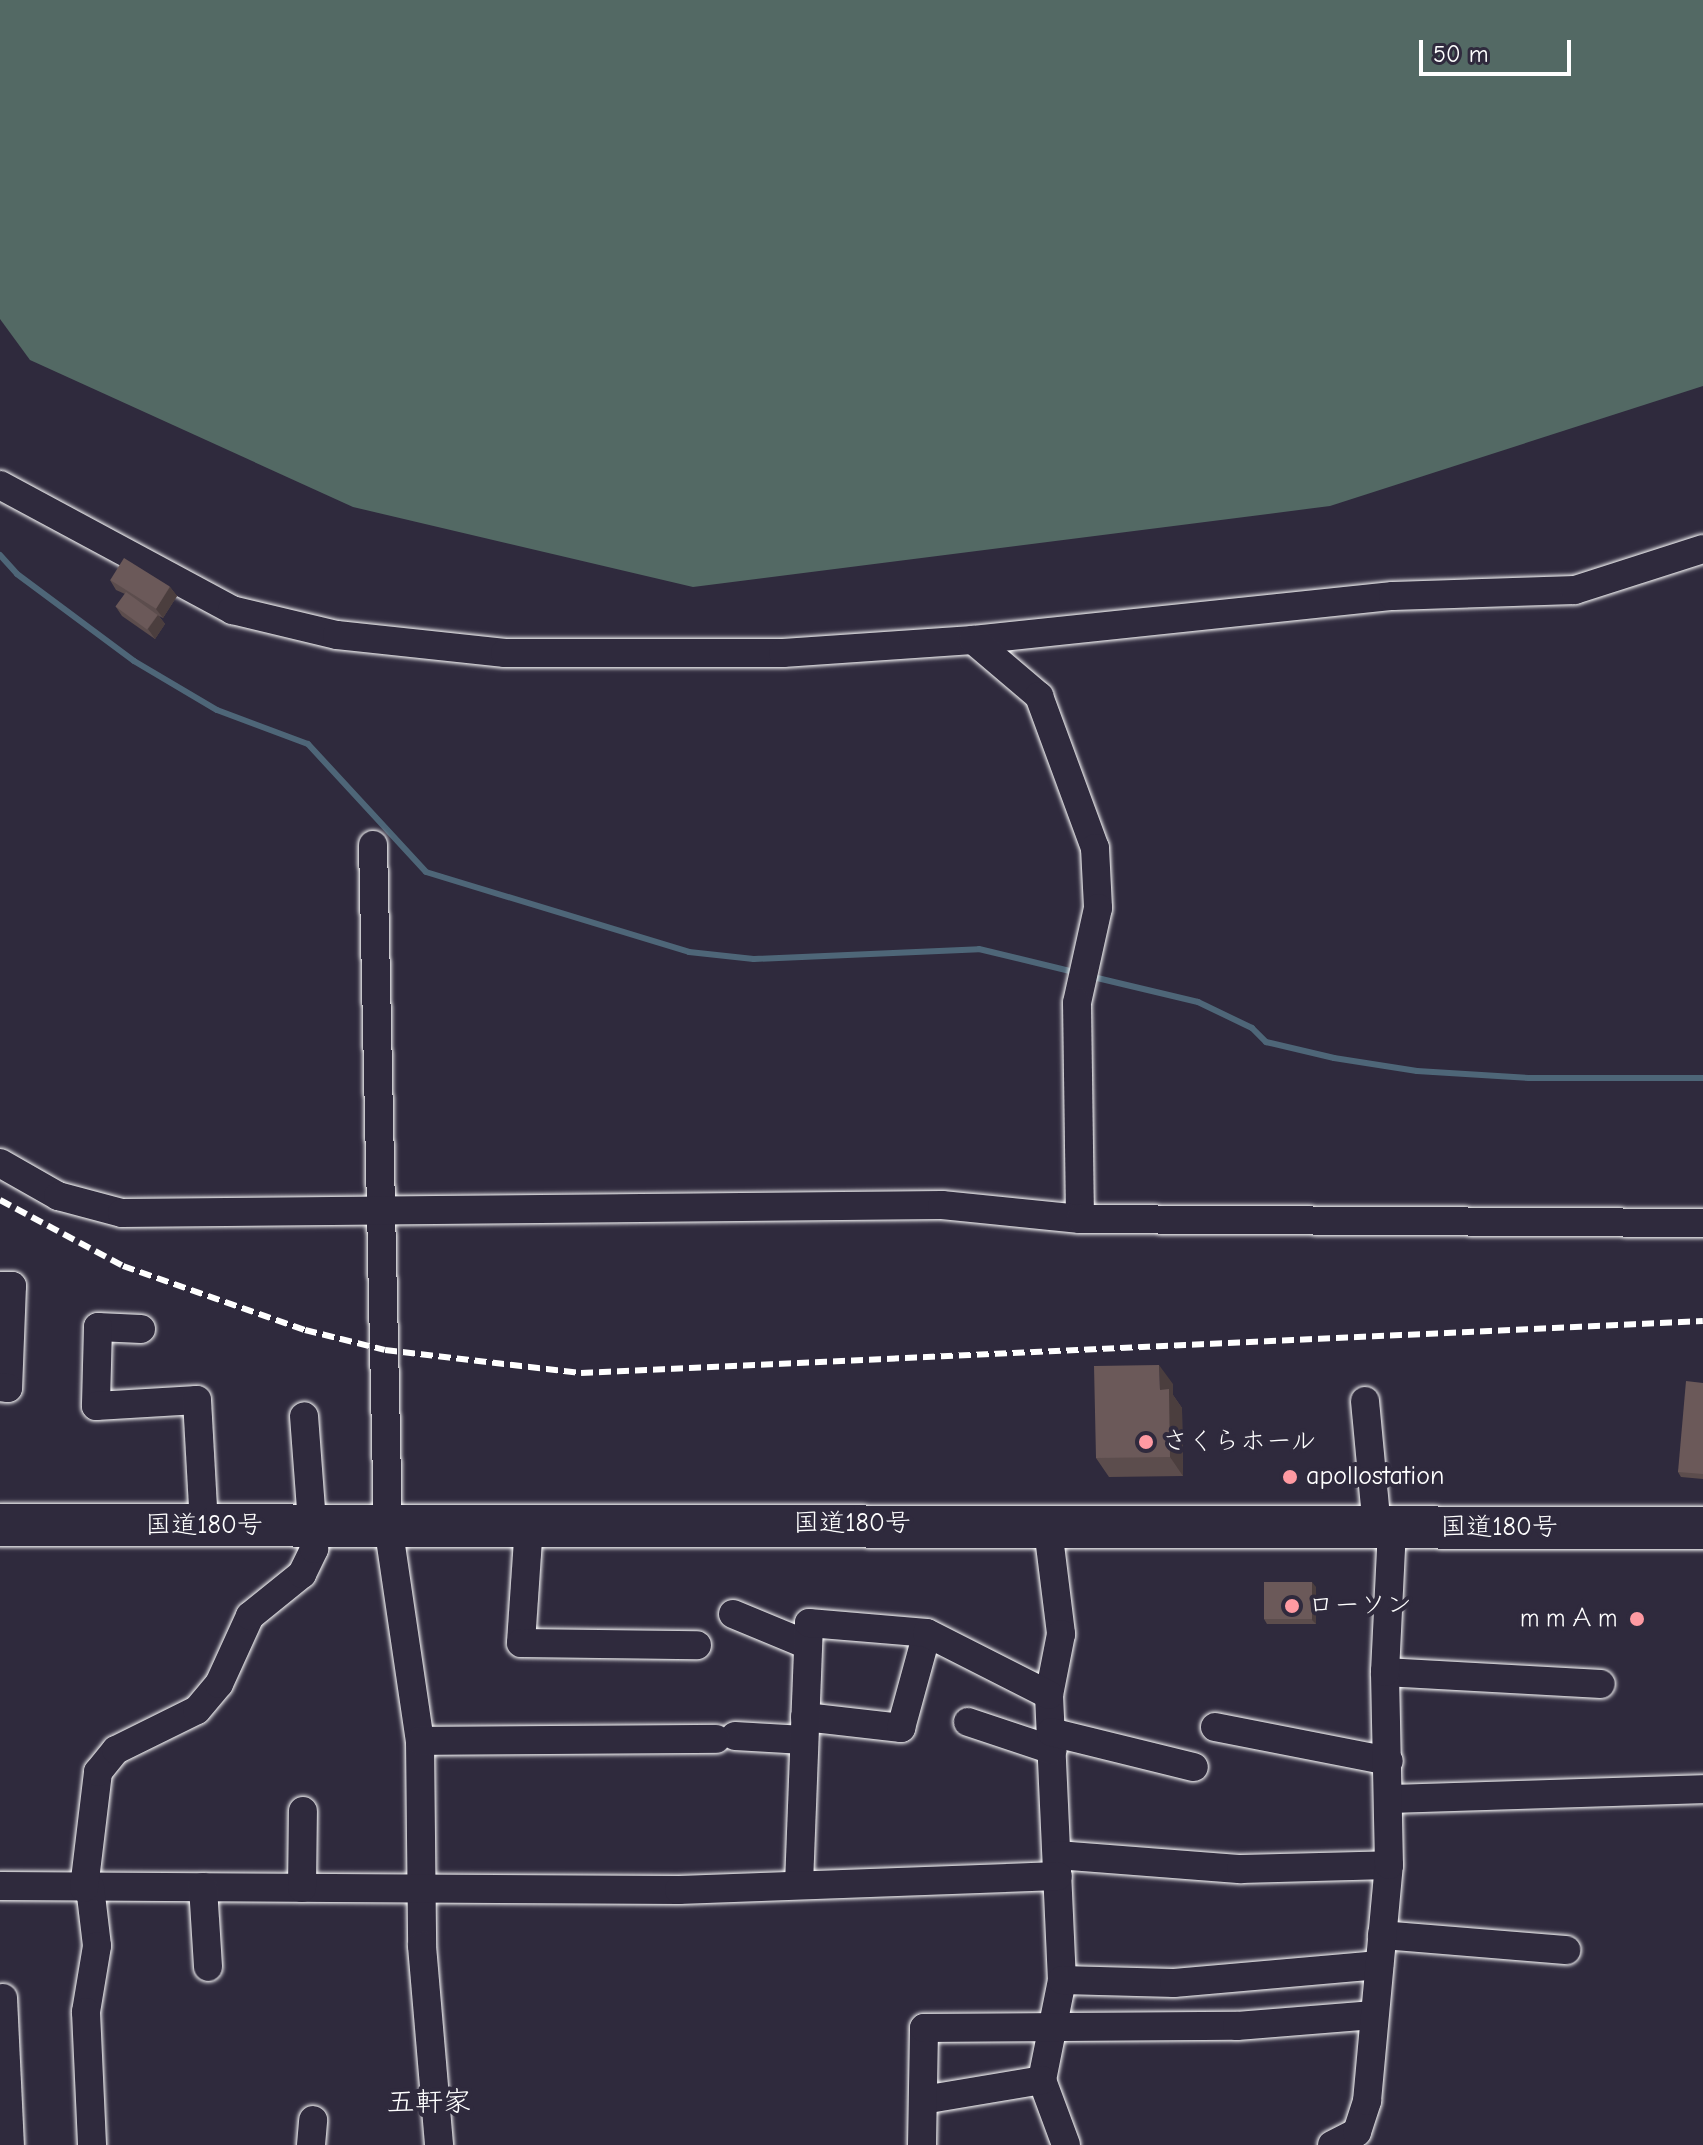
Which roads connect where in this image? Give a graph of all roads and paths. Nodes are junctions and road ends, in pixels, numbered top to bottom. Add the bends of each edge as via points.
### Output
1 (0, 485) edge
2 (1703, 549) edge
3 (973, 640) junction
4 (373, 845) dead end
5 (0, 1163) edge
6 (383, 1211) junction
7 (1080, 1219) junction
8 (1703, 1223) edge
9 (0, 1286) edge
10 (141, 1329) dead end
11 (0, 1387) edge
12 (1365, 1401) dead end
13 (304, 1416) dead end
14 (0, 1525) edge
15 (388, 1525) junction
16 (529, 1525) junction
17 (204, 1526) junction
18 (313, 1526) junction
19 (1384, 1528) junction
20 (1703, 1528) edge
21 (1048, 1529) junction
22 (733, 1614) dead end
23 (927, 1633) junction
24 (697, 1645) dead end
25 (808, 1645) junction
26 (1385, 1672) junction
27 (1601, 1684) dead end
28 (1049, 1695) junction
29 (968, 1722) dead end
30 (1215, 1727) dead end
31 (804, 1728) junction
32 (420, 1741) junction
33 (1051, 1741) junction
34 (1389, 1761) junction
35 (1194, 1767) dead end
36 (1703, 1789) edge
37 (1389, 1799) junction
38 (303, 1811) dead end
39 (1389, 1865) junction
40 (1057, 1866) junction
41 (799, 1884) junction
42 (0, 1886) edge
43 (203, 1887) junction
44 (87, 1888) junction
45 (302, 1888) junction
46 (423, 1888) junction
47 (1382, 1935) junction
48 (1566, 1950) dead end
49 (1379, 1965) junction
50 (208, 1967) dead end
51 (1062, 1980) junction
52 (3, 1998) dead end
53 (1374, 2015) junction
54 (1050, 2025) junction
55 (1042, 2080) junction
56 (923, 2100) junction
57 (10, 2145) edge
58 (92, 2145) edge
59 (439, 2145) edge
60 (922, 2145) edge
61 (1066, 2145) edge
62 (1332, 2145) edge

1 - 3 street via 232,610 337,635 580,655 783,653
2 - 3 street via 1575,590 1393,596
3 - 7 street via 1039,696 1095,848 1098,908 1080,990
4 - 6 street
5 - 6 street via 58,1196 122,1213
6 - 7 street via 942,1205
6 - 15 street
7 - 8 street
9 - 11 street via 12,1286 8,1388
10 - 17 street via 98,1327 96,1406 197,1400
12 - 19 street
13 - 18 street
14 - 17 highway, 国道180号
15 - 16 highway, 国道180号
15 - 18 highway, 国道180号
15 - 32 street
16 - 21 highway, 国道180号 via 966,1524
16 - 24 street via 521,1643
17 - 18 highway, 国道180号
18 - 44 street via 314,1549 302,1574 250,1616 219,1684 197,1710 116,1750 98,1772
19 - 20 highway, 国道180号
19 - 21 highway, 国道180号
19 - 26 street
21 - 28 street via 1061,1634
22 - 25 street
23 - 25 street via 809,1623
23 - 28 street
23 - 31 street via 901,1728
25 - 31 street
26 - 27 street
26 - 34 street
28 - 33 street
29 - 33 street
30 - 34 street
31 - 32 street via 725,1738
31 - 41 street
32 - 46 street
33 - 35 street
33 - 40 street
34 - 37 street
36 - 37 street
37 - 39 street
38 - 45 street
39 - 40 street
39 - 47 street
40 - 41 street
40 - 51 street
41 - 46 street via 679,1890
42 - 44 street
43 - 44 street
43 - 45 street
43 - 50 street
44 - 58 street via 97,1946 86,2012
45 - 46 street
46 - 59 street via 422,1946
47 - 48 street
47 - 49 street
49 - 51 street via 1174,1983
49 - 53 street
51 - 54 street
52 - 57 street
53 - 54 street via 1237,2026
53 - 62 street via 1367,2101 1357,2132
54 - 55 street
54 - 56 street via 924,2028
55 - 56 street
55 - 61 street
56 - 60 street

